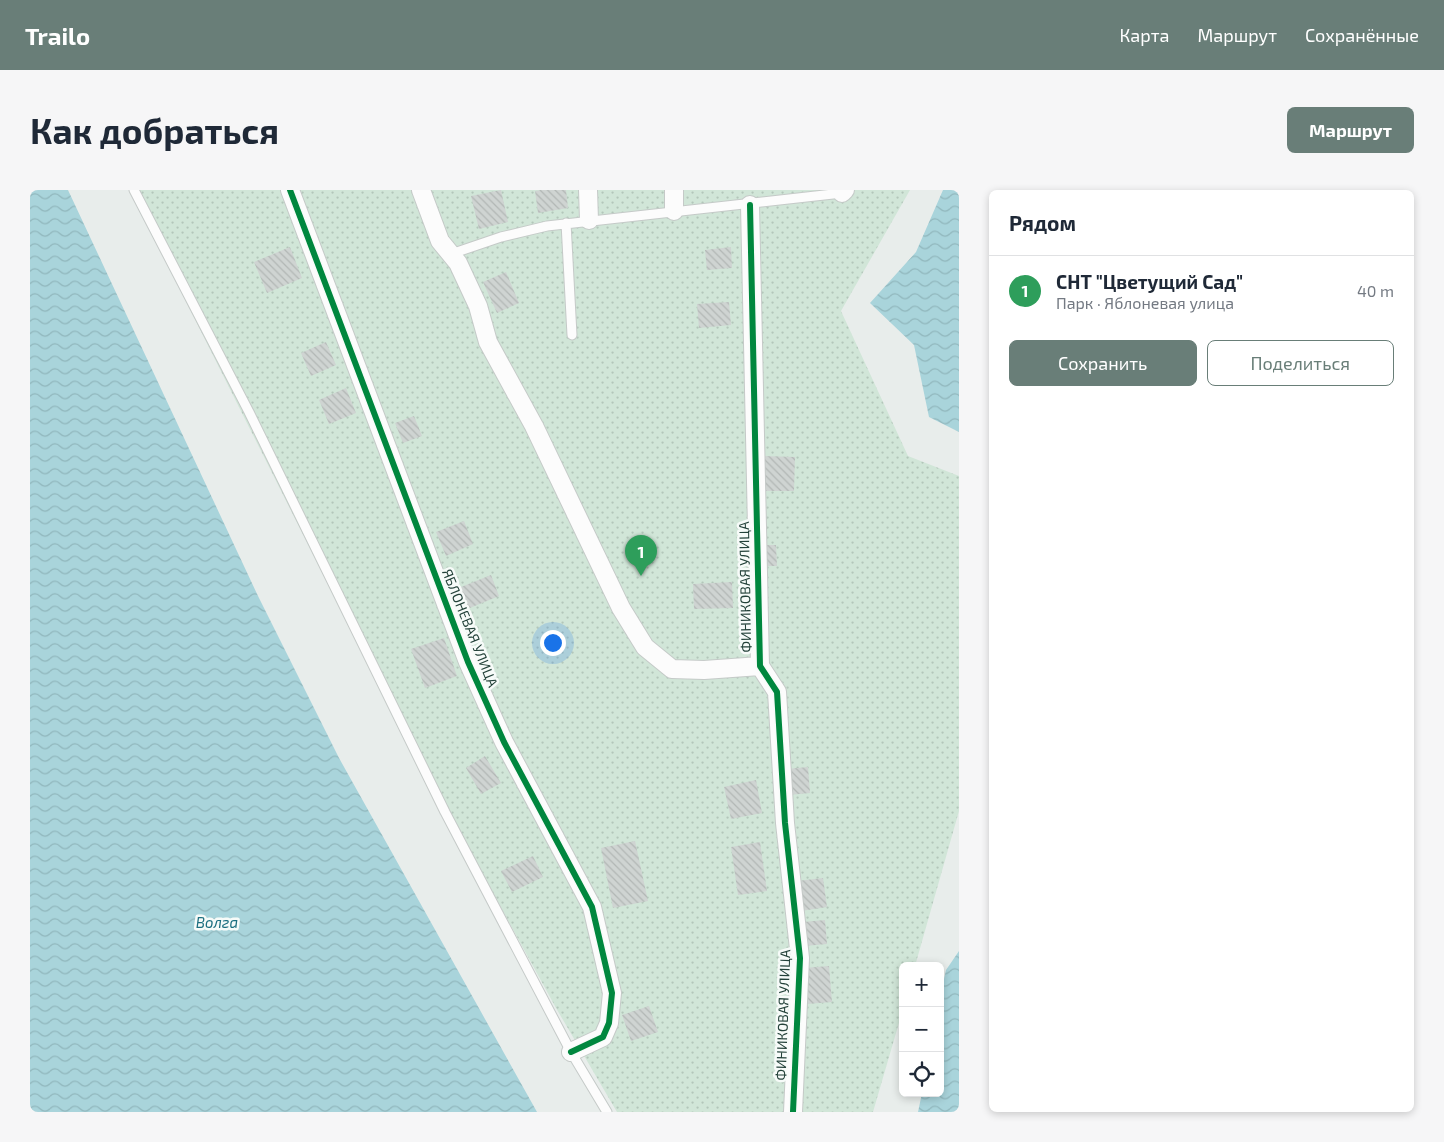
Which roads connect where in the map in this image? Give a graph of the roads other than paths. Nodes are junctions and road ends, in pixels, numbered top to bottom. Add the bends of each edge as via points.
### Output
1 (134, 190) edge
2 (290, 190) edge
3 (421, 190) edge
4 (588, 190) edge
5 (674, 190) edge
6 (844, 191) edge
7 (750, 205) junction
8 (674, 211) junction
9 (589, 220) junction
10 (566, 223) junction
11 (451, 254) junction
12 (572, 335) dead end
13 (760, 666) junction
14 (571, 1052) junction
15 (607, 1112) edge
16 (793, 1112) edge

1 - 14 lane via 249,412 445,812
2 - 14 street, ЯБЛОНЕВАЯ УЛИЦА via 468,662 504,742 592,907 612,993 609,1023 603,1037
3 - 11 street via 440,240
4 - 9 street
5 - 8 street
6 - 7 lane
7 - 8 lane
7 - 13 street, ФИНИКОВАЯ УЛИЦА
8 - 9 lane
9 - 10 lane
10 - 11 lane via 501,237
10 - 12 lane
11 - 13 street via 458,262 478,306 488,342 534,426 621,608 645,646 672,669
13 - 16 street, ФИНИКОВАЯ УЛИЦА via 777,692 785,823 800,958
14 - 15 lane

